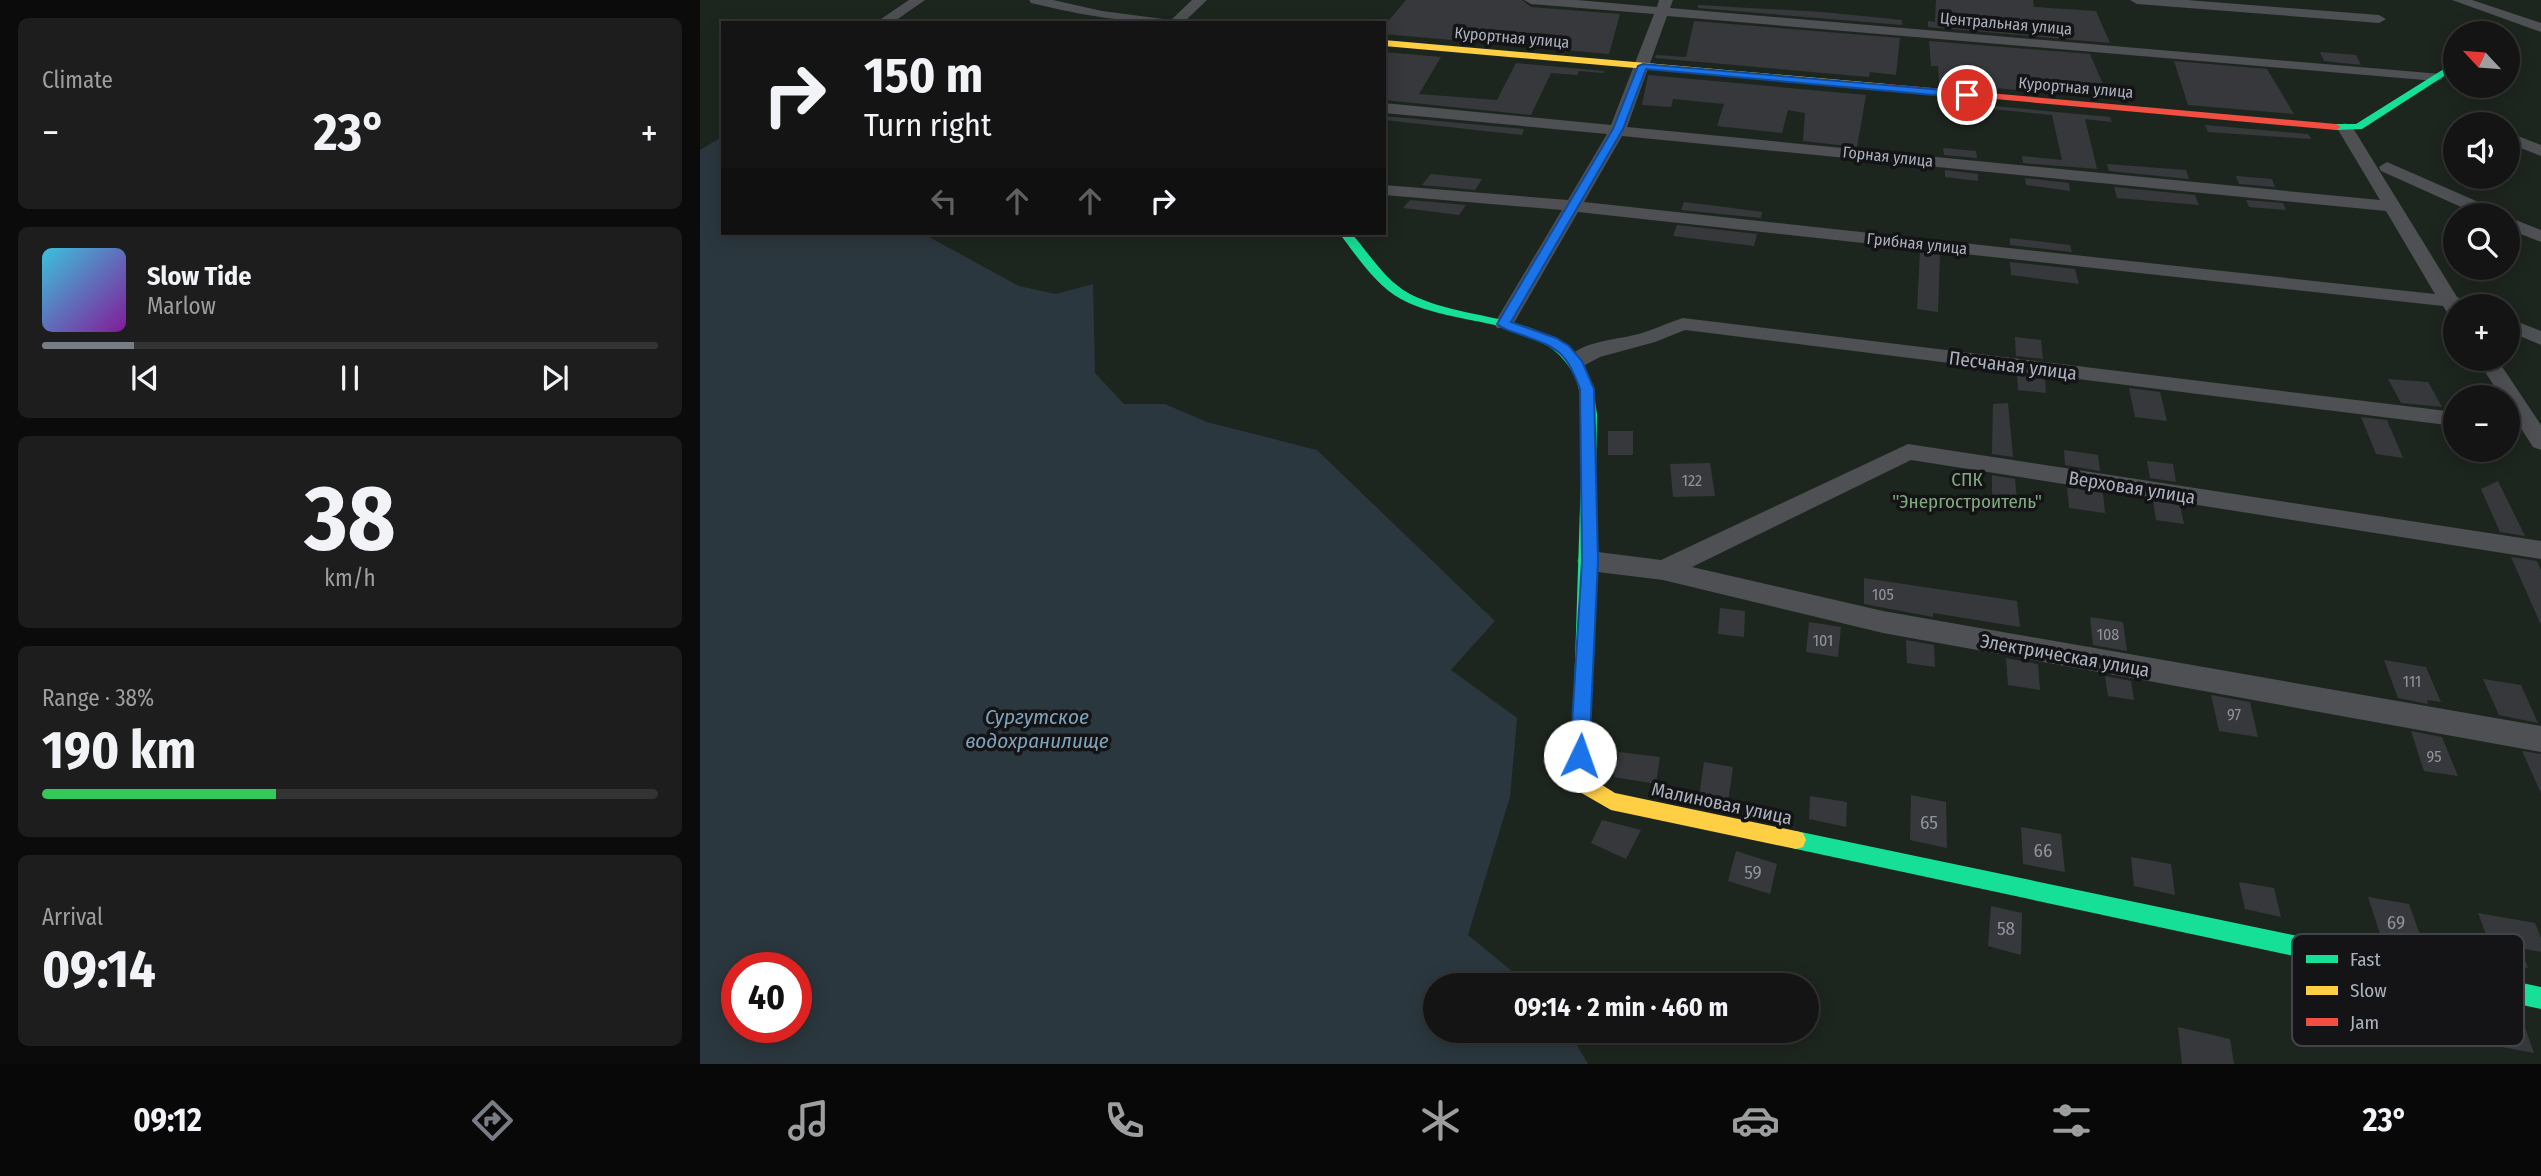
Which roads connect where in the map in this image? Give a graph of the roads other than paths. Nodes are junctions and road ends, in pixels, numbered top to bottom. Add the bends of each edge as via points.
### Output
1 (918, 0) edge
2 (1036, 0) edge
3 (1200, 0) edge
4 (1531, 0) edge
5 (2137, 0) edge
6 (2459, 0) edge
7 (1665, 6) edge
8 (2379, 19) dead end
9 (885, 21) edge
10 (1152, 21) edge
11 (1177, 21) edge
12 (2541, 28) edge
13 (1386, 43) edge
14 (1643, 66) junction
15 (2443, 73) edge
16 (2436, 77) junction
17 (1386, 108) edge
18 (2345, 128) junction
19 (1618, 129) junction
20 (2520, 142) edge
21 (2541, 151) edge
22 (2387, 167) dead end
23 (1386, 190) edge
24 (2466, 203) edge
25 (1573, 206) junction
26 (2392, 206) junction
27 (2520, 227) edge
28 (1346, 235) edge
29 (2541, 237) edge
30 (2447, 294) edge
31 (2443, 305) edge
32 (1504, 324) junction
33 (2520, 329) edge
34 (2541, 339) edge
35 (1576, 361) junction
36 (2495, 371) edge
37 (2443, 418) edge
38 (2520, 430) edge
39 (2537, 435) edge
40 (2541, 550) edge
41 (1590, 561) junction
42 (1663, 570) junction
43 (2541, 739) edge
44 (2292, 945) edge

1 - 9 street
2 - 10 street
3 - 11 street
4 - 7 street, Центральная улица
5 - 8 street
6 - 12 street
7 - 14 street
7 - 16 street, Центральная улица
13 - 14 street, Курортная улица
14 - 18 street, Курортная улица
14 - 19 street
15 - 16 street, Курортная улица
16 - 18 street, Курортная улица via 2358,127
17 - 19 street, Горная улица
18 - 26 street
19 - 25 street
19 - 26 street, Горная улица
20 - 21 street
22 - 24 street
23 - 25 street, Грибная улица
25 - 31 street, Грибная улица
25 - 32 street
26 - 30 street
27 - 29 street
28 - 32 street via 1377,277 1403,296 1442,312
32 - 35 street via 1551,341
33 - 34 street
35 - 37 street, Песчаная улица via 1683,324
35 - 41 street, Малиновая улица via 1587,389
36 - 39 street
38 - 39 street
40 - 42 street, Верховая улица via 1908,452
41 - 42 street, Электрическая улица
41 - 44 street, Малиновая улица via 1580,756 1585,785 1611,801
42 - 43 street, Электрическая улица via 1883,622

